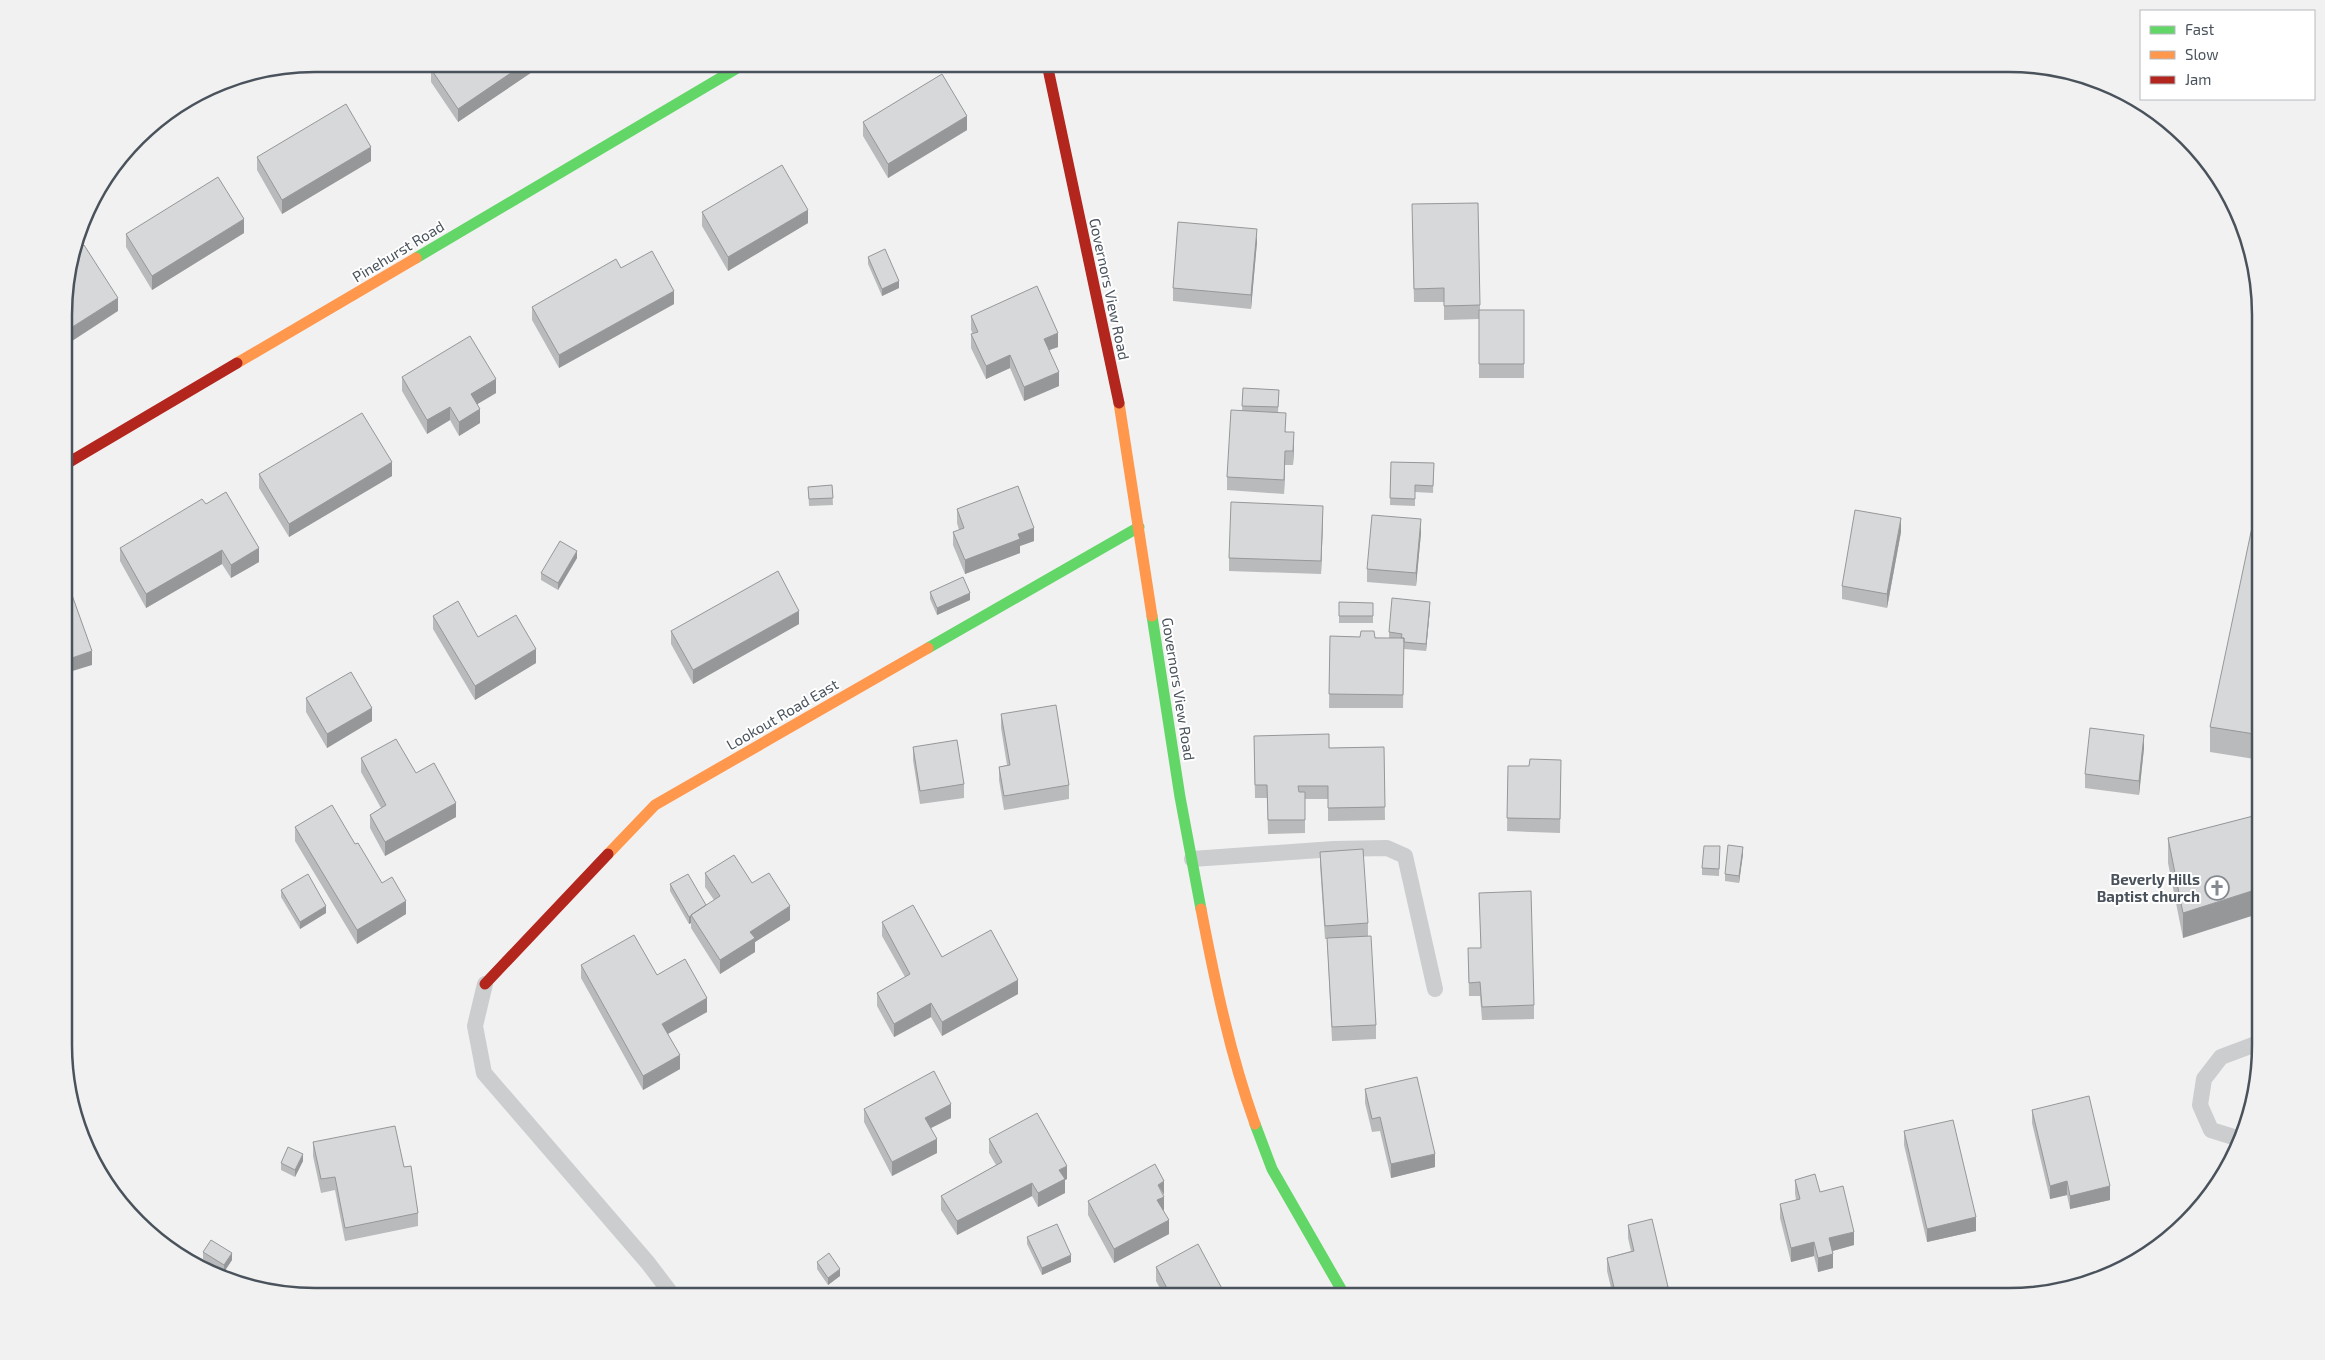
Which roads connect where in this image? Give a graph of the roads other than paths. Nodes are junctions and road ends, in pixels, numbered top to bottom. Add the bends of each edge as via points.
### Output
1 (729, 73) edge
2 (1049, 73) edge
3 (72, 460) edge
4 (1139, 527) junction
5 (1192, 859) junction
6 (485, 984) joint
7 (1434, 989) dead end
8 (2252, 1046) edge
9 (2234, 1137) edge
10 (667, 1288) edge
11 (1340, 1288) edge

1 - 3 street, Pinehurst Road
2 - 4 street, Governors View Road via 1122,415
4 - 5 street, Governors View Road
4 - 6 street, Lookout Road East via 655,805
5 - 7 lane via 1387,848 1404,856
5 - 11 street, Governors View Road via 1216,990 1240,1082 1272,1169
6 - 10 lane via 475,1026 484,1073
8 - 9 lane via 2221,1058 2204,1079 2200,1105 2211,1130

